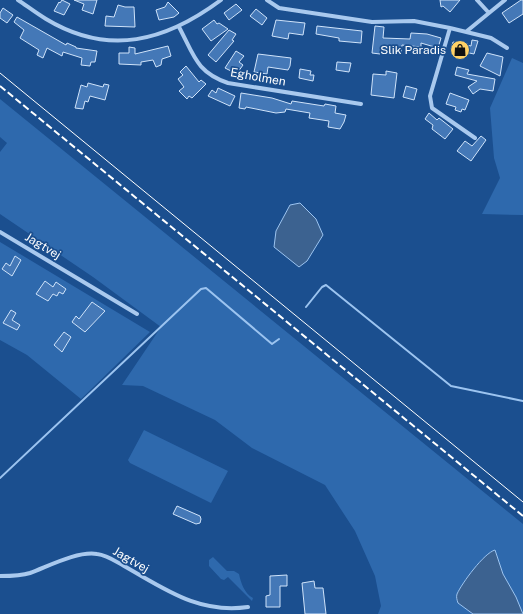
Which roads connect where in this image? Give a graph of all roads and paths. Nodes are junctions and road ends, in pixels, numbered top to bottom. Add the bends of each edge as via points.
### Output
1 (18, 0) edge
2 (221, 0) edge
3 (267, 0) edge
4 (477, 0) edge
5 (506, 0) edge
6 (489, 12) junction
7 (179, 27) junction
8 (450, 28) junction
9 (466, 31) junction
10 (507, 48) dead end
11 (361, 104) dead end
12 (474, 138) dead end
13 (0, 232) edge
14 (137, 314) dead end
15 (0, 576) edge
16 (248, 607) dead end

1 - 7 street via 46,20 92,38 137,39
2 - 7 street
3 - 8 street via 279,8 372,22 414,21
4 - 6 street
5 - 6 street
6 - 9 street
7 - 11 street, Egholmen via 199,66 213,78 228,83
8 - 9 street
8 - 12 street via 430,96 432,108
9 - 10 street via 491,38
13 - 14 street, Jagtvej
15 - 16 street, Jagtvej via 29,573 67,559 97,554 132,570 176,599 214,612 235,611

